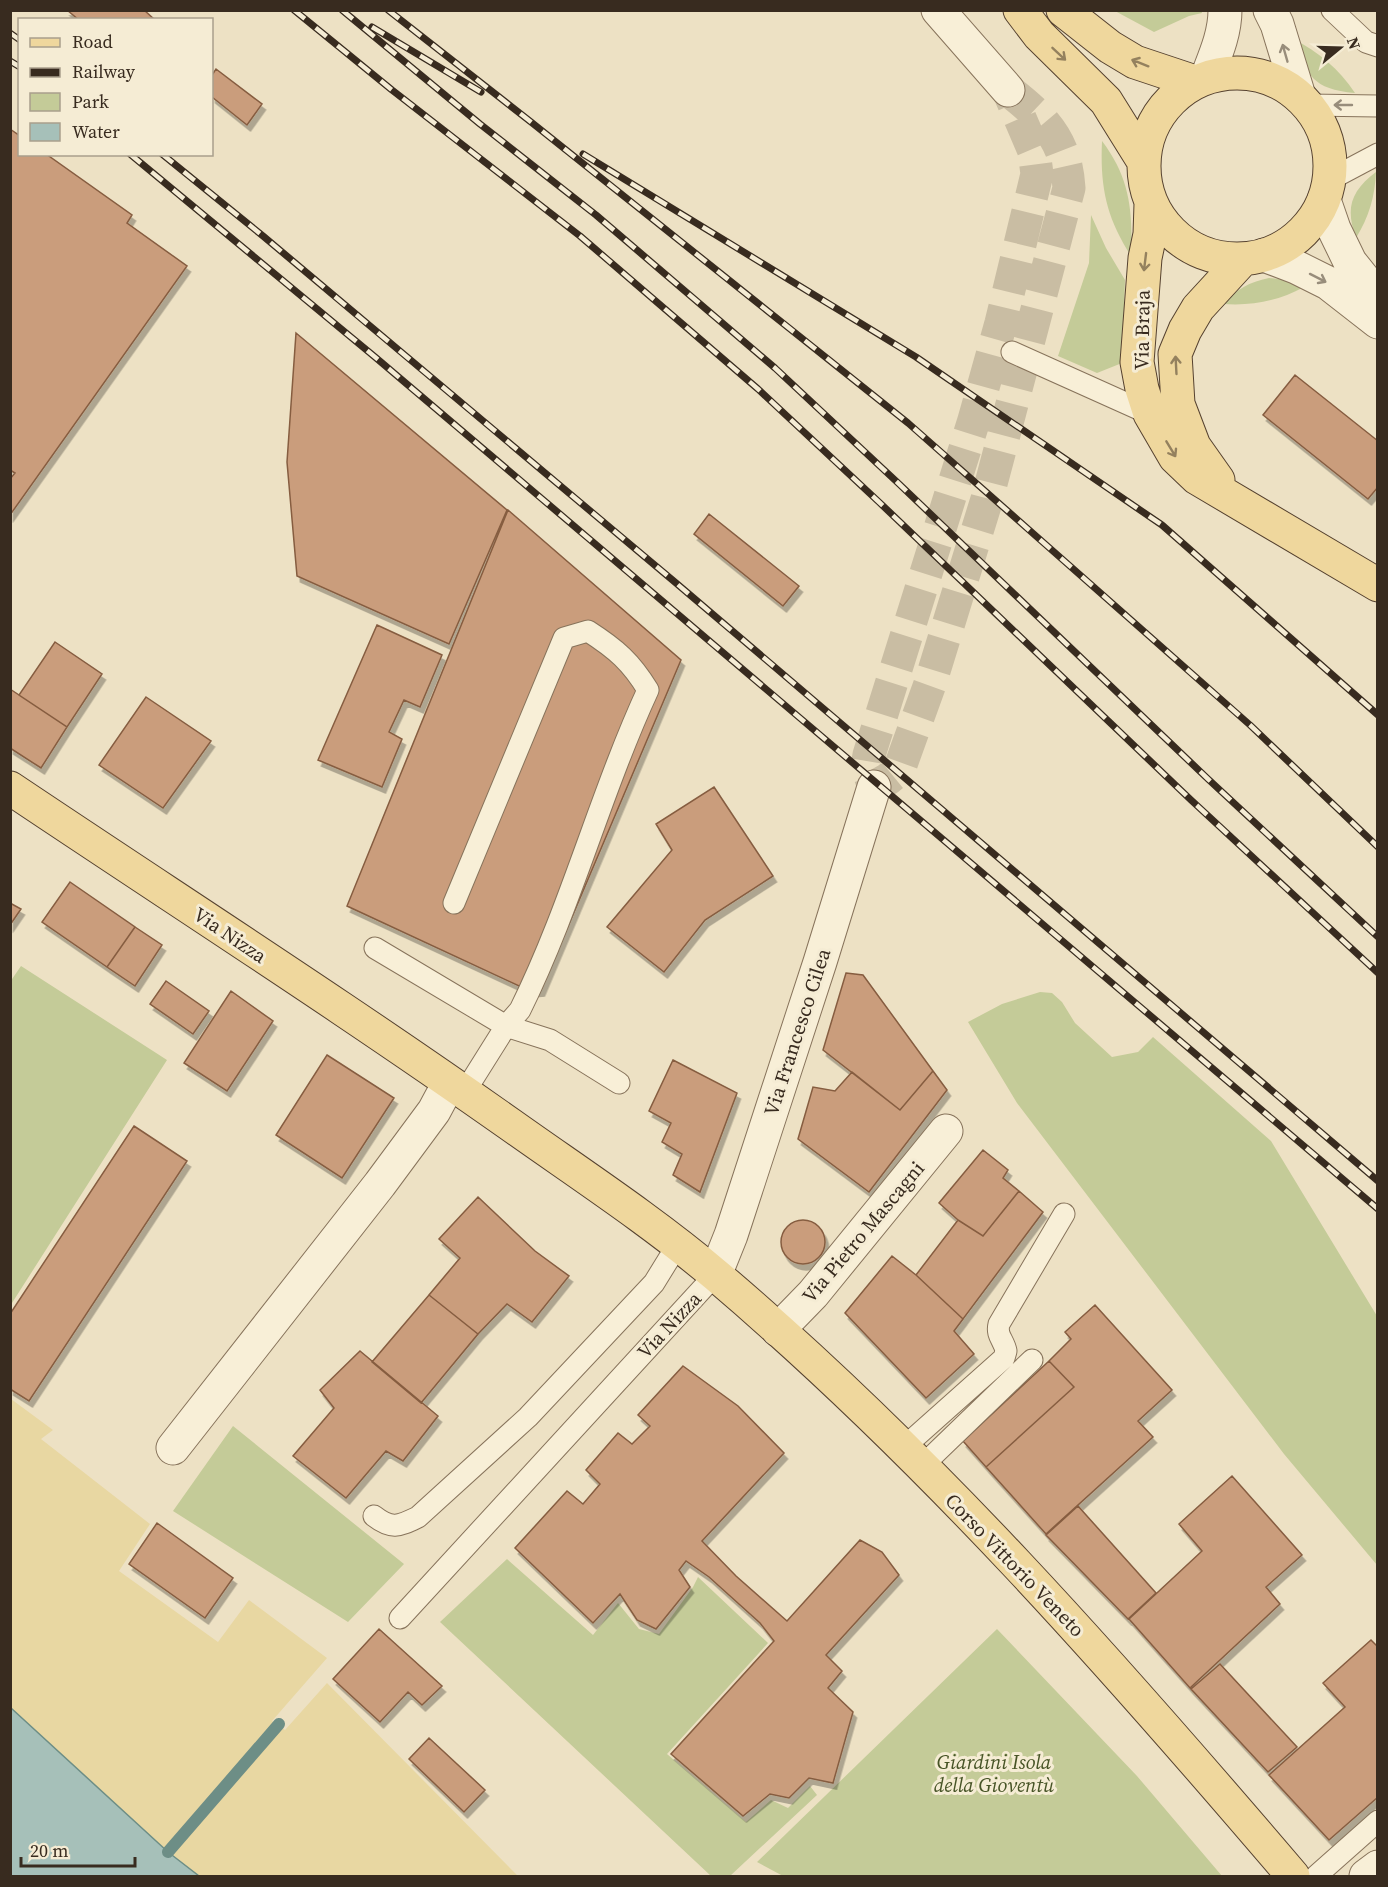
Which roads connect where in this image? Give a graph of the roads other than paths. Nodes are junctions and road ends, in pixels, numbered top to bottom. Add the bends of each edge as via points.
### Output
1 (938, 10) edge
2 (1020, 10) edge
3 (1063, 10) edge
4 (1225, 10) edge
5 (1270, 10) edge
6 (1333, 11) edge
7 (1377, 46) edge
8 (1201, 80) junction
9 (1008, 90) tunnel mouth
10 (1303, 101) junction
11 (1377, 106) edge
12 (1377, 154) edge
13 (1144, 162) junction
14 (1326, 190) junction
15 (1151, 204) junction
16 (1254, 257) junction
17 (1377, 297) edge
18 (1377, 322) edge
19 (1012, 352) dead end
20 (1150, 414) junction
21 (1227, 494) junction
22 (1377, 585) edge
23 (874, 787) dead end
24 (10, 788) edge
25 (454, 903) dead end
26 (375, 948) dead end
27 (506, 1026) junction
28 (619, 1083) dead end
29 (457, 1088) junction
30 (946, 1131) dead end
31 (1064, 1214) dead end
32 (678, 1244) junction
33 (716, 1275) junction
34 (778, 1330) junction
35 (1032, 1360) dead end
36 (173, 1448) dead end
37 (912, 1458) junction
38 (375, 1516) dead end
39 (400, 1618) dead end
40 (1377, 1821) edge
41 (1377, 1867) edge
42 (1293, 1876) edge
43 (1316, 1876) edge
44 (1366, 1876) edge

1 - 9 street
2 -> 13 main road via 1039,35 1106,101
8 -> 3 main road via 1135,62
4 - 8 street via 1217,51
10 -> 5 street
6 - 7 lane via 1366,42
8 - 10 main road via 1226,73 1246,73 1283,85
8 - 13 main road via 1175,96 1158,115 1148,138
11 -> 10 lane
10 - 14 main road via 1319,122 1326,141
12 - 14 lane
13 - 15 main road
14 - 16 main road via 1314,218 1300,235 1283,247
14 - 17 street via 1334,229 1350,262
15 - 16 main road via 1167,228 1189,246 1215,257
15 -> 20 main road, Via Braja via 1137,362
16 -> 18 street via 1296,267 1328,283
21 -> 16 main road, Via Braja via 1194,446 1178,404 1175,354 1198,308
19 - 20 lane
20 -> 21 main road, Via Braja via 1175,457 1197,478
21 - 22 main road, Via Braja
23 - 33 street, Via Francesco Cilea
24 - 29 main road, Via Nizza
25 - 27 lane via 564,638 588,631 636,669 648,690 530,991
26 - 27 lane
27 - 28 lane via 550,1040
27 - 29 lane
29 - 32 main road, Via Nizza
29 - 36 street via 434,1111
30 - 34 street, Via Pietro Mascagni via 813,1294
31 - 37 lane via 999,1324 1004,1358
32 - 33 main road, Via Nizza
32 - 38 lane via 654,1282 528,1417 418,1517 401,1525 386,1525
33 - 34 main road, Corso Vittorio Veneto
33 - 39 lane, Via Nizza
34 - 37 main road, Corso Vittorio Veneto
35 - 37 lane
37 - 42 main road, Corso Vittorio Veneto via 1038,1585
40 - 43 lane
41 - 44 street

